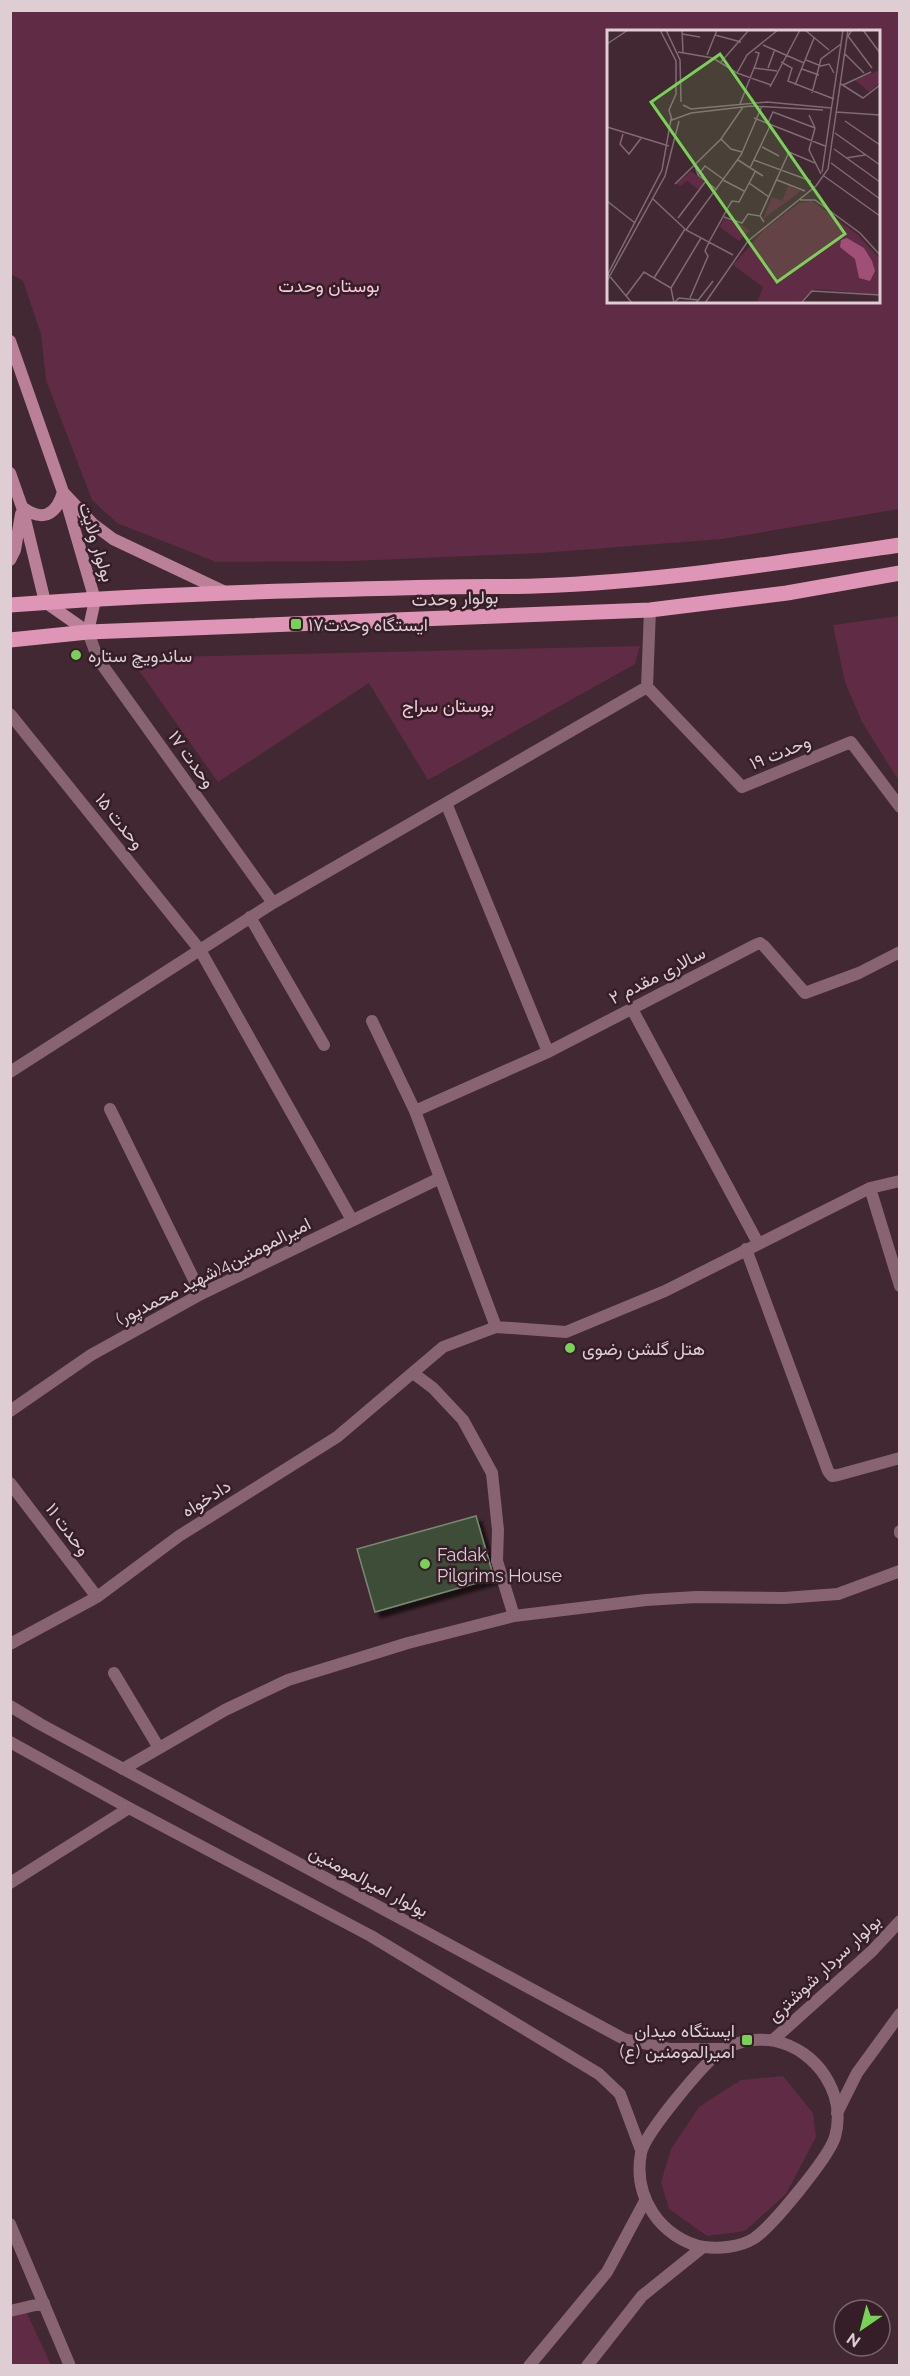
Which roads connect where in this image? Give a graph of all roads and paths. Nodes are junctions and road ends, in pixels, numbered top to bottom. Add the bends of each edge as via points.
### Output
1 (10, 341) edge
2 (10, 473) edge
3 (63, 492) junction
4 (22, 507) junction
5 (900, 545) edge
6 (10, 560) edge
7 (900, 573) edge
8 (229, 594) junction
9 (95, 600) junction
10 (45, 602) junction
11 (10, 605) edge
12 (650, 610) junction
13 (88, 632) junction
14 (10, 640) edge
15 (647, 687) junction
16 (10, 714) edge
17 (446, 803) junction
18 (900, 807) edge
19 (273, 903) junction
20 (250, 918) junction
21 (201, 950) junction
22 (900, 952) edge
23 (632, 1009) junction
24 (372, 1021) dead end
25 (324, 1045) dead end
26 (548, 1052) junction
27 (10, 1072) edge
28 (110, 1109) dead end
29 (416, 1111) junction
30 (440, 1178) junction
31 (900, 1181) edge
32 (870, 1188) junction
33 (352, 1220) junction
34 (758, 1243) junction
35 (746, 1249) junction
36 (900, 1286) edge
37 (201, 1294) junction
38 (496, 1328) junction
39 (413, 1373) junction
40 (10, 1411) edge
41 (900, 1458) edge
42 (10, 1483) edge
43 (900, 1571) edge
44 (97, 1597) junction
45 (514, 1616) junction
46 (10, 1644) edge
47 (114, 1673) dead end
48 (10, 1706) edge
49 (10, 1742) edge
50 (159, 1748) junction
51 (123, 1769) junction
52 (129, 1808) junction
53 (10, 1883) edge
54 (900, 1922) edge
55 (900, 2014) edge
56 (774, 2040) junction
57 (723, 2049) junction
58 (837, 2113) junction
59 (641, 2150) junction
60 (645, 2201) junction
61 (10, 2224) edge
62 (703, 2247) junction
63 (44, 2303) junction
64 (10, 2311) edge
65 (70, 2366) edge
66 (529, 2366) edge
67 (588, 2366) edge

1 - 3 main road, بولوار ولایت
2 - 4 main road
3 - 4 main road via 60,502 46,515 30,513
3 - 8 main road, بولوار ولایت via 113,539
3 - 9 main road, بولوار ولایت
4 - 6 main road
4 - 10 main road
5 - 8 main road, بولوار وحدت via 648,578 536,586
7 - 12 main road, بولوار وحدت via 787,593
8 - 9 main road, بولوار وحدت
9 - 10 main road, بولوار وحدت
9 - 13 main road, بولوار ولایت
10 - 11 main road, بولوار وحدت
10 - 13 main road
12 - 13 main road, بولوار وحدت
12 - 15 street
13 - 14 main road, بولوار وحدت
13 - 19 street, وحدت ۱۷ via 99,659
15 - 17 street
15 - 18 street, وحدت ۱۹ via 742,787 851,742
16 - 21 street, وحدت ۱۵
17 - 19 street
17 - 26 street
19 - 20 street
20 - 21 street
20 - 25 street
21 - 27 street
21 - 33 street, وحدت ۱۵
22 - 23 street, سالاری مقدم ۲ via 859,973 805,993 760,943
23 - 26 street, سالاری مقدم ۲
23 - 34 street
24 - 29 street
26 - 29 street, سالاری مقدم ۲
28 - 37 street
29 - 30 street
30 - 33 street, امیرالمومنین4(شهید محمدپور)
30 - 38 street
31 - 32 street
32 - 34 street
32 - 36 street
33 - 37 street, امیرالمومنین4(شهید محمدپور)
34 - 35 street
35 - 38 street via 665,1291 566,1332
35 - 41 street via 828,1471 832,1476 838,1475
37 - 40 street, امیرالمومنین4(شهید محمدپور) via 91,1355
38 - 39 street, دادخواه via 443,1347
39 - 44 street, دادخواه via 337,1437 179,1536
39 - 45 street via 463,1420 492,1473 497,1561
42 - 44 street, وحدت ۱۱
43 - 45 street via 838,1594 656,1599
44 - 46 street, دادخواه
45 - 50 street via 288,1680
47 - 50 street
48 - 51 street, بولوار امیرالمومنین
49 - 52 street
50 - 51 street
51 - 57 street, بولوار امیرالمومنین via 624,2039 670,2049
52 - 53 street
52 - 59 street via 371,1936 599,2074 620,2094
54 - 56 street, بولوار سردار شوشتری
55 - 58 street via 857,2073
56 - 57 street via 747,2040
56 - 58 street via 798,2049 818,2065 832,2087
57 - 59 street via 676,2098
58 - 62 street via 834,2138 797,2195 753,2239 729,2247
59 - 60 street via 639,2176
60 - 62 street via 658,2222 679,2238
60 - 66 street via 608,2272
61 - 63 street
62 - 67 street via 642,2296
63 - 64 street
63 - 65 street

